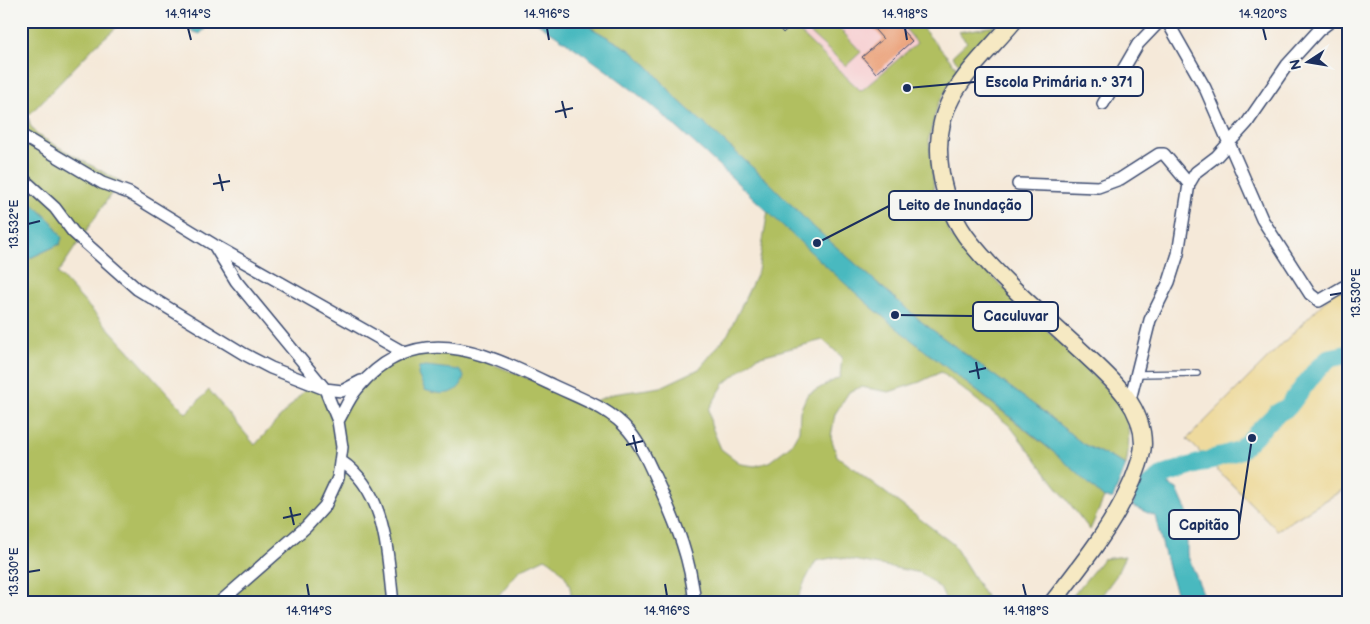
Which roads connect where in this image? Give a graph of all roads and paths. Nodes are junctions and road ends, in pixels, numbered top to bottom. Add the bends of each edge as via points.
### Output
1 (1014, 21) edge
2 (1160, 21) edge
3 (1167, 21) edge
4 (1331, 21) edge
5 (1103, 104) dead end
6 (21, 135) edge
7 (1229, 142) junction
8 (21, 177) edge
9 (1018, 184) dead end
10 (1189, 184) junction
11 (214, 245) junction
12 (1343, 287) dead end
13 (403, 352) junction
14 (1197, 372) dead end
15 (371, 374) junction
16 (1137, 374) junction
17 (325, 389) junction
18 (1130, 400) junction
19 (338, 422) junction
20 (341, 461) junction
21 (218, 603) edge
22 (393, 603) edge
23 (695, 603) edge
24 (1052, 603) edge

1 - 18 main road via 951,98 942,120 939,142 944,187 957,222 971,243
2 - 5 street via 1138,44
3 - 7 street via 1205,88
4 - 7 street via 1288,65 1247,123
6 - 11 street via 102,183 129,193
7 - 10 street via 1196,172
7 - 12 street via 1262,219 1310,294 1319,301
8 - 17 street via 55,208 73,232 137,289 244,354
9 - 10 street via 1098,187 1120,179 1164,154
10 - 16 street via 1178,254 1169,282 1150,320
11 - 13 street
11 - 17 street via 236,281
13 - 15 street
13 - 23 street via 452,348 477,353 609,412 629,431 657,481 692,571
14 - 16 lane
15 - 17 street via 342,390
15 - 19 street via 356,391
16 - 18 street
17 - 19 street
18 - 24 main road via 1143,444 1138,466 1104,535
19 - 20 street
20 - 21 street via 338,478 325,506 306,527
20 - 22 street via 363,481 382,520

